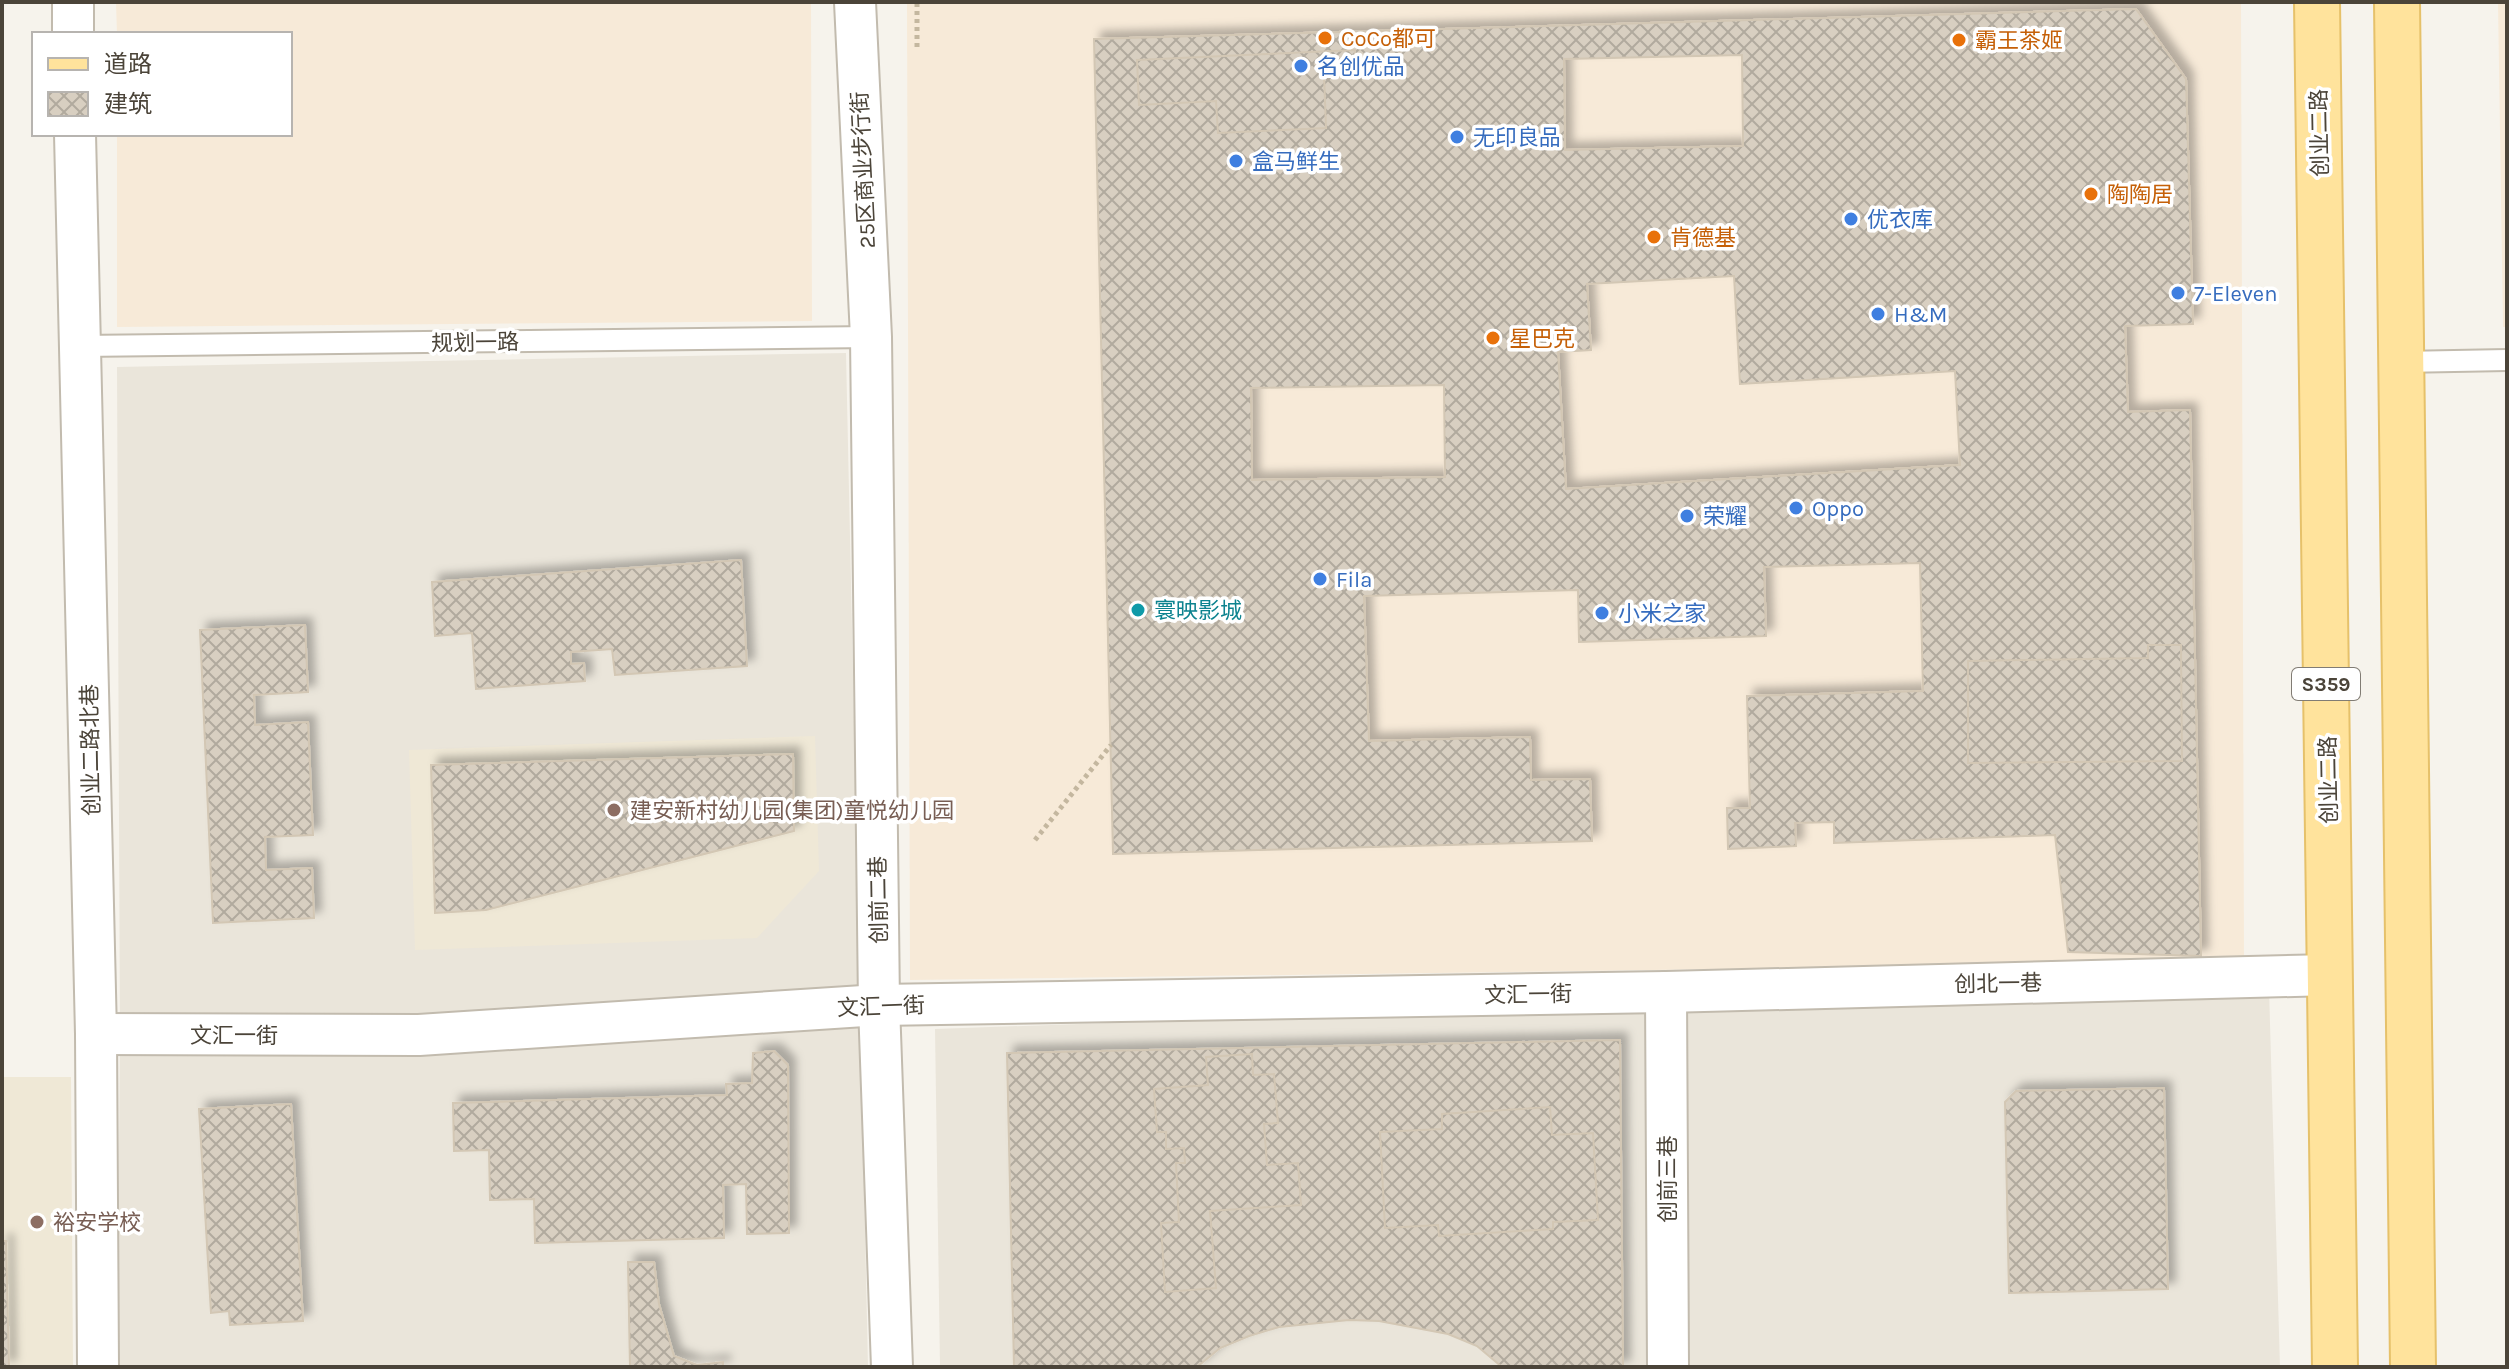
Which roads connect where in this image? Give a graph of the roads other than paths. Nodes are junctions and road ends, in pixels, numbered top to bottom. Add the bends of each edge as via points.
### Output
1 (73, 2) edge
2 (855, 2) edge
3 (2317, 2) edge
4 (2397, 2) edge
5 (73, 32) edge
6 (75, 136) edge
7 (871, 337) junction
8 (80, 346) junction
9 (2507, 360) edge
10 (2401, 362) junction
11 (2330, 975) junction
12 (1666, 992) junction
13 (879, 1005) junction
14 (96, 1034) junction
15 (98, 1367) edge
16 (892, 1367) edge
17 (1668, 1367) edge
18 (2335, 1367) edge
19 (2413, 1367) edge

1 - 5 street
2 - 7 street, 25区商业步行街
3 - 11 main road, 创业二路 / S359
4 - 10 main road
6 - 8 street, 创业二路北巷
7 - 8 lane, 规划一路
7 - 13 street, 创前二巷
8 - 14 street, 创业二路北巷
9 - 10 lane
10 - 19 main road
11 - 12 street, 创北一巷
11 - 18 main road, 创业二路 / S359
12 - 13 street, 文汇一街
12 - 17 street, 创前三巷
13 - 14 street, 文汇一街 via 419,1035
13 - 16 street, 创前二巷
14 - 15 street, 创业二路北巷

